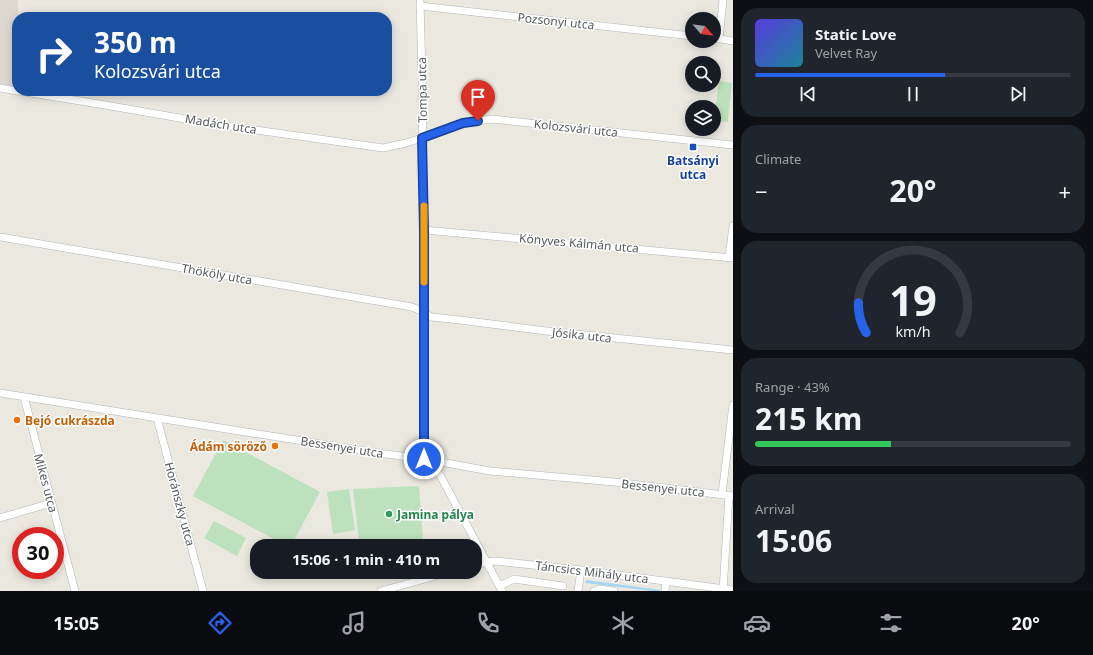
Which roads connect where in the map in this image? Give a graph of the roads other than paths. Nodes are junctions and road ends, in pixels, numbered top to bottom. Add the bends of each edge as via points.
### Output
1 (723, 0) edge
2 (420, 3) edge
3 (721, 13) edge
4 (685, 35) edge
5 (721, 40) edge
6 (733, 41) edge
7 (0, 88) edge
8 (12, 90) edge
9 (49, 96) edge
10 (422, 138) junction
11 (733, 145) edge
12 (733, 226) edge
13 (424, 230) junction
14 (0, 237) edge
15 (731, 257) edge
16 (424, 312) junction
17 (431, 317) joint
18 (733, 350) edge
19 (0, 393) edge
20 (24, 397) junction
21 (733, 405) edge
22 (157, 418) junction
23 (424, 459) junction
24 (728, 495) edge
25 (51, 503) junction
26 (0, 518) edge
27 (487, 562) junction
28 (482, 563) edge
29 (581, 570) junction
30 (425, 579) edge
31 (666, 581) junction
32 (563, 586) dead end
33 (501, 589) edge
34 (723, 590) edge
35 (733, 590) edge
36 (75, 591) edge
37 (203, 591) edge
38 (382, 591) edge
39 (578, 591) edge
40 (594, 591) edge
41 (614, 591) edge
42 (665, 591) edge

1 - 3 street
2 - 4 street, Pozsonyi utca
2 - 10 street, Tompa utca
5 - 6 street
7 - 8 street, Madách utca
9 - 10 street, Madách utca via 214,124 383,148
10 - 11 street, Kolozsvári utca via 463,123 492,119
10 - 13 street, Tompa utca
12 - 15 street
13 - 15 street, Könyves Kálmán utca
13 - 16 street, Tompa utca
14 - 16 street, Thököly utca via 412,307
16 - 17 street, Thököly utca
16 - 23 street, Tompa utca
17 - 18 street, Jósika utca
19 - 20 street, Bessenyei utca
20 - 22 street, Bessenyei utca
20 - 25 street, Mikes utca
21 - 24 street
22 - 23 street, Bessenyei utca
22 - 37 street, Horánszky utca
23 - 24 street, Bessenyei utca via 490,471
23 - 27 street via 440,475
24 - 34 street
25 - 26 street
25 - 36 street, Mikes utca
27 - 28 street, Táncsics Mihály utca
27 - 29 street, Táncsics Mihály utca
27 - 33 street
29 - 31 street, Táncsics Mihály utca
29 - 39 street
30 - 38 street
31 - 34 street, Táncsics Mihály utca
31 - 42 street
32 - 33 street via 514,579
34 - 35 street, Táncsics Mihály utca
40 - 41 street via 599,588

